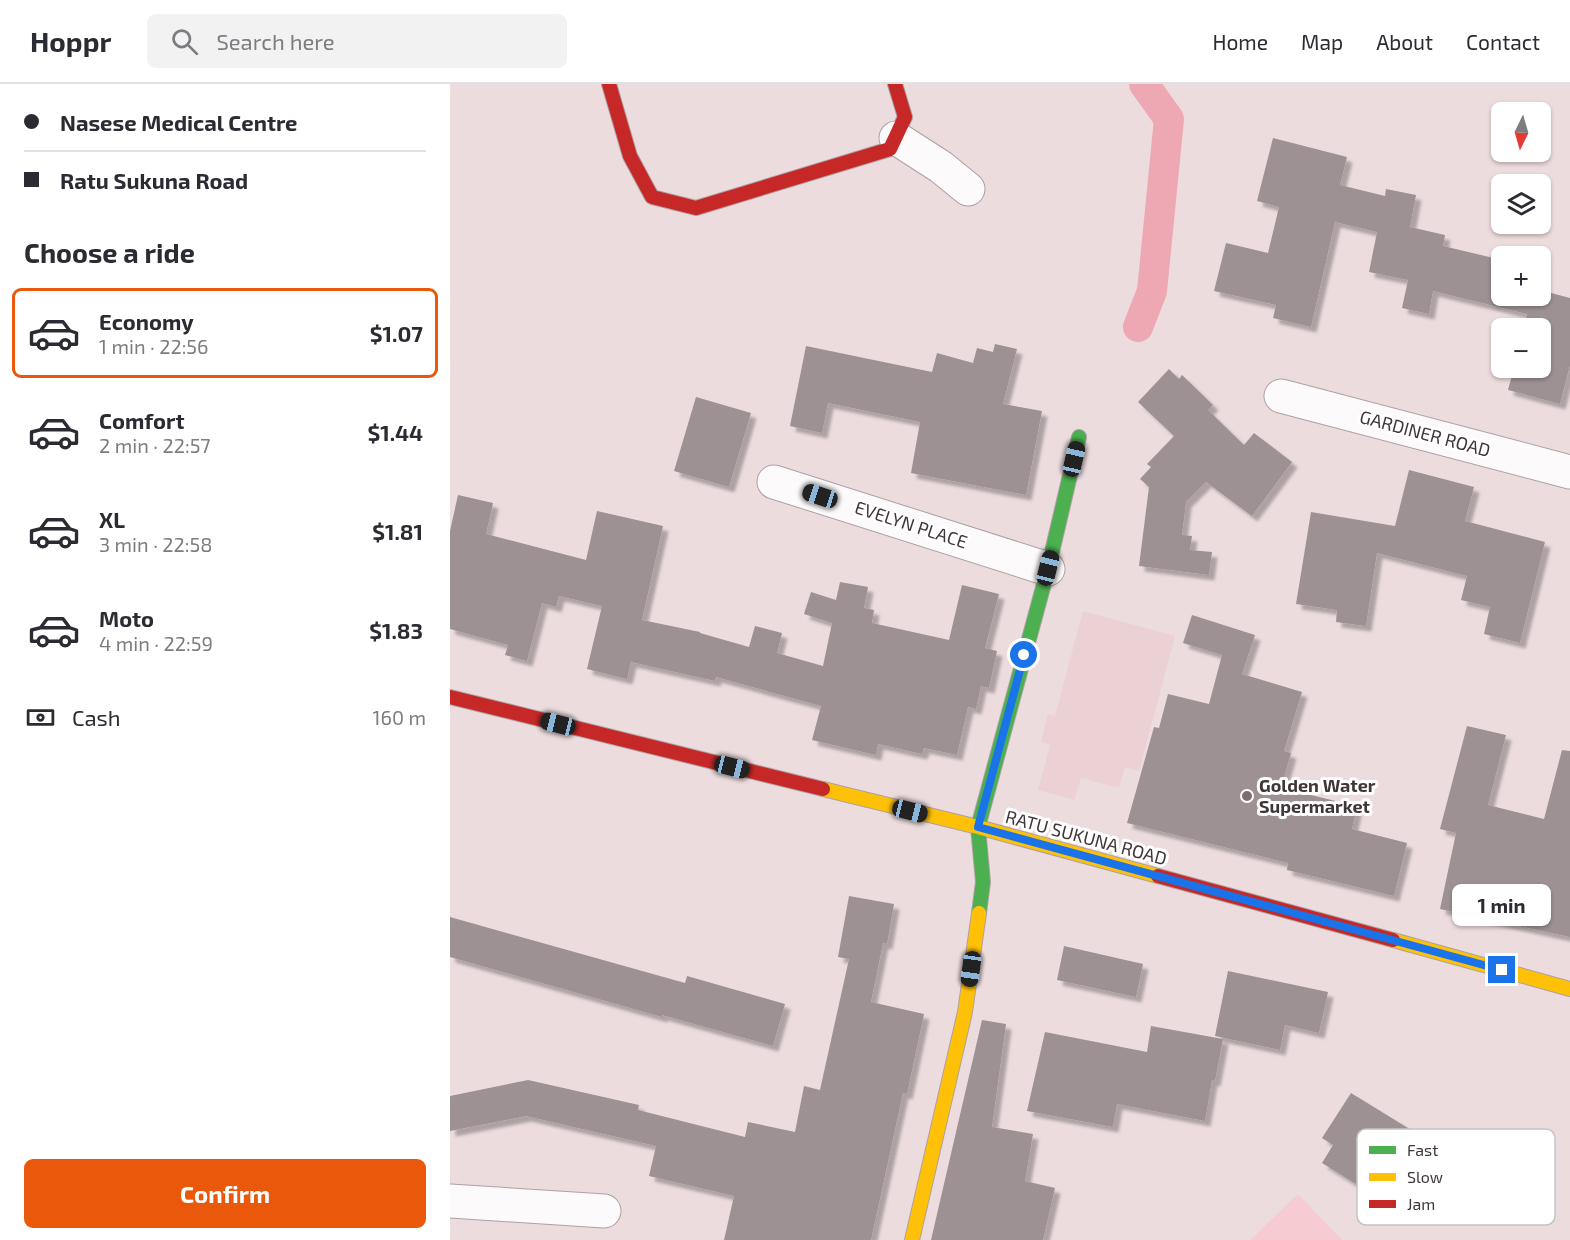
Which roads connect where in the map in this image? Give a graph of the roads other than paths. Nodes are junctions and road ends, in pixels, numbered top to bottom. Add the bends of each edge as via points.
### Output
1 (609, 84) edge
2 (895, 84) edge
3 (896, 138) junction
4 (969, 189) dead end
5 (1281, 396) dead end
6 (1079, 437) dead end
7 (1570, 472) edge
8 (774, 482) dead end
9 (1048, 568) junction
10 (450, 698) edge
11 (978, 827) junction
12 (1570, 989) edge
13 (450, 1201) edge
14 (604, 1211) dead end
15 (912, 1240) edge

1 - 3 street via 630,156 652,197 696,208 890,149
2 - 3 street via 905,117
3 - 4 street
5 - 7 street, GARDINER ROAD
6 - 9 street
8 - 9 street, EVELYN PLACE
9 - 11 street
10 - 11 street, RATU SUKUNA ROAD
11 - 12 street, RATU SUKUNA ROAD
11 - 15 street via 983,882 965,1012
13 - 14 street

